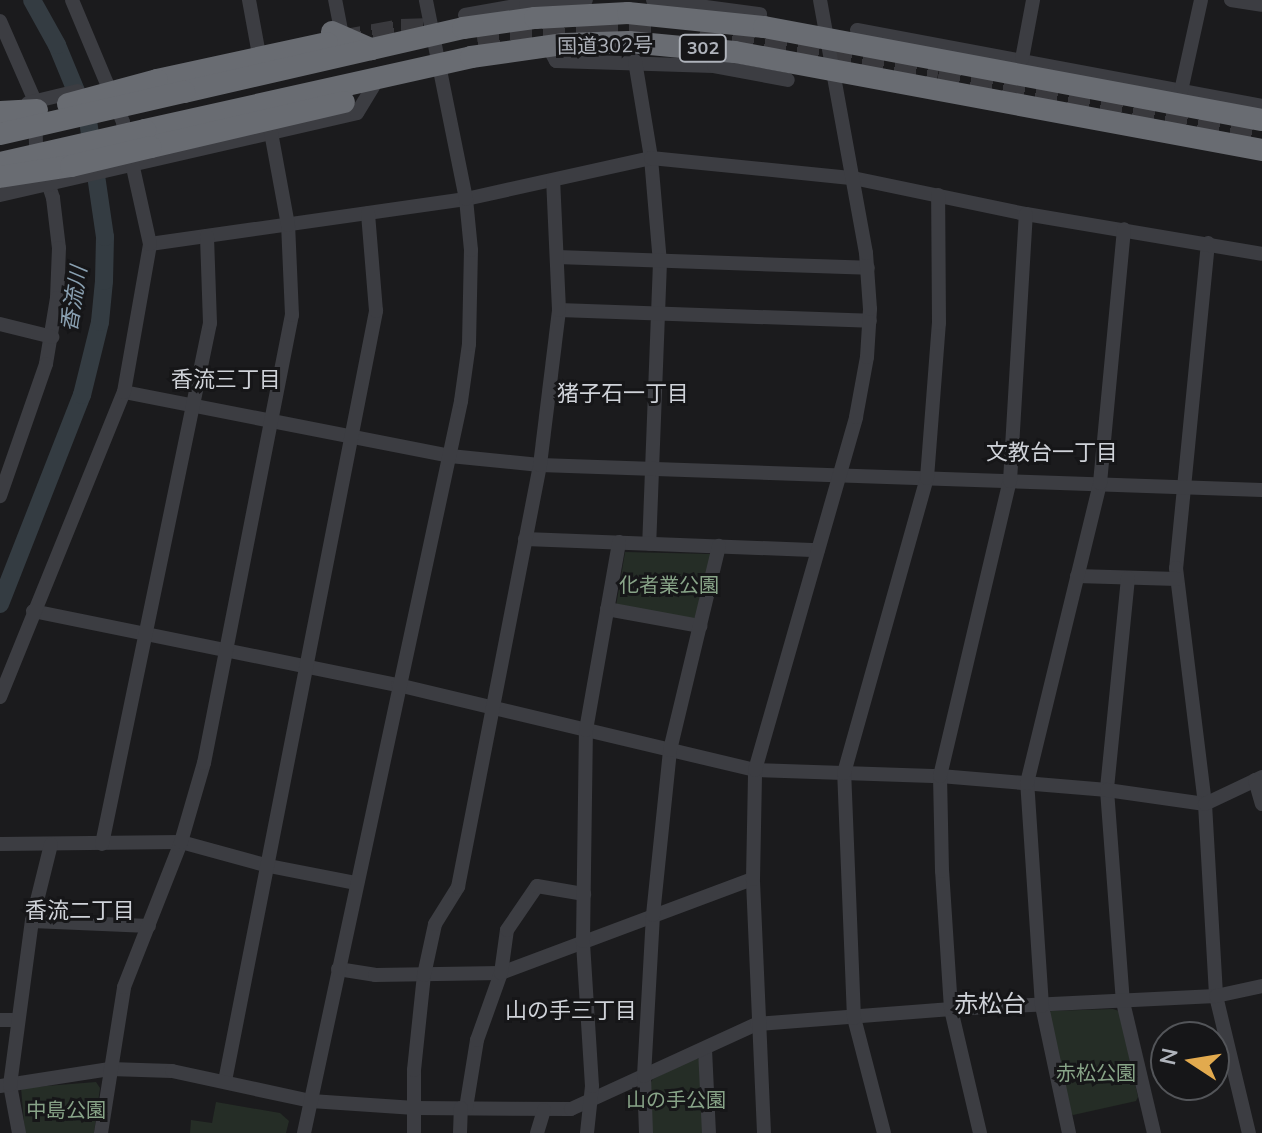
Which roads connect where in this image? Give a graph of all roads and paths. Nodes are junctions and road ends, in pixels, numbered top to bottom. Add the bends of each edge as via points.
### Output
1 (72, 0) edge
2 (249, 0) edge
3 (335, 0) edge
4 (426, 0) edge
5 (586, 0) edge
6 (653, 0) edge
7 (820, 0) edge
8 (1033, 0) edge
9 (1201, 0) edge
10 (1231, 0) edge
11 (1262, 5) edge
12 (712, 12) junction
13 (760, 14) dead end
14 (465, 15) dead end
15 (503, 15) junction
16 (0, 21) edge
17 (857, 30) dead end
18 (432, 34) junction
19 (330, 37) junction
20 (826, 38) junction
21 (909, 38) junction
22 (548, 46) junction
23 (258, 49) junction
24 (371, 49) junction
25 (888, 51) junction
26 (1022, 59) junction
27 (728, 60) junction
28 (635, 61) junction
29 (436, 64) junction
30 (832, 71) junction
31 (379, 77) junction
32 (788, 80) dead end
33 (105, 85) junction
34 (1188, 97) junction
35 (344, 102) dead end
36 (41, 103) junction
37 (1262, 106) edge
38 (0, 113) edge
39 (1262, 120) edge
40 (271, 132) junction
41 (0, 134) edge
42 (148, 138) junction
43 (1262, 150) edge
44 (651, 158) junction
45 (0, 163) edge
46 (127, 164) junction
47 (0, 177) edge
48 (853, 178) junction
49 (553, 180) junction
50 (50, 185) junction
51 (0, 195) edge
52 (938, 195) junction
53 (466, 199) junction
54 (368, 213) junction
55 (1026, 214) junction
56 (288, 225) junction
57 (1124, 229) junction
58 (207, 236) junction
59 (1208, 243) junction
60 (150, 244) junction
61 (1262, 254) edge
62 (557, 257) junction
63 (660, 262) junction
64 (868, 268) junction
65 (559, 310) junction
66 (660, 313) junction
67 (870, 321) junction
68 (0, 324) edge
69 (52, 337) junction
70 (124, 392) junction
71 (193, 406) junction
72 (271, 421) junction
73 (352, 437) junction
74 (450, 456) junction
75 (540, 465) junction
76 (653, 469) junction
77 (840, 475) junction
78 (927, 478) junction
79 (1010, 481) junction
80 (1100, 483) junction
81 (1183, 485) junction
82 (1262, 490) edge
83 (0, 496) edge
84 (525, 539) junction
85 (619, 542) junction
86 (649, 544) junction
87 (719, 546) junction
88 (818, 550) junction
89 (1077, 576) junction
90 (1128, 578) junction
91 (1177, 579) junction
92 (607, 609) junction
93 (33, 611) junction
94 (700, 626) junction
95 (146, 634) junction
96 (226, 650) junction
97 (308, 666) junction
98 (398, 685) junction
99 (0, 697) edge
100 (493, 707) junction
101 (586, 730) junction
102 (670, 750) junction
103 (755, 770) junction
104 (844, 773) junction
105 (940, 776) junction
106 (1258, 779) edge
107 (1027, 783) junction
108 (1107, 790) junction
109 (1205, 804) junction
110 (1262, 804) edge
111 (181, 842) junction
112 (0, 844) edge
113 (51, 844) junction
114 (102, 844) junction
115 (269, 866) junction
116 (753, 879) junction
117 (356, 883) junction
118 (584, 894) junction
119 (653, 915) junction
120 (32, 921) junction
121 (149, 926) junction
122 (583, 941) junction
123 (338, 969) junction
124 (501, 973) junction
125 (424, 975) junction
126 (1262, 986) edge
127 (1216, 996) junction
128 (1123, 1002) junction
129 (1042, 1006) junction
130 (951, 1009) junction
131 (854, 1018) junction
132 (0, 1020) edge
133 (18, 1020) junction
134 (757, 1024) junction
135 (705, 1049) junction
136 (110, 1069) junction
137 (644, 1076) junction
138 (225, 1081) junction
139 (5, 1086) edge
140 (591, 1099) junction
141 (311, 1101) junction
142 (415, 1108) junction
143 (463, 1108) junction
144 (544, 1110) junction
145 (19, 1133) edge
146 (101, 1133) edge
147 (304, 1133) edge
148 (414, 1133) edge
149 (460, 1133) edge
150 (537, 1133) edge
151 (587, 1133) edge
152 (646, 1133) edge
153 (709, 1133) edge
154 (764, 1133) edge
155 (884, 1133) edge
156 (980, 1133) edge
157 (1069, 1133) edge
158 (1154, 1133) edge
159 (1249, 1133) edge

1 - 33 street
2 - 23 street
3 - 19 street via 341,30
4 - 18 street
5 - 15 street
6 - 12 street
7 - 20 street
8 - 26 street
9 - 34 street
10 - 11 street
12 - 13 street
12 - 15 highway, 国道302号 / 302
12 - 20 highway, 国道302号 / 302
14 - 15 street
15 - 18 highway, 国道302号 / 302
16 - 36 street
17 - 21 street
18 - 24 highway, 国道302号 / 302
18 - 29 street
19 - 23 street
19 - 24 highway
19 - 36 highway, bridge
20 - 25 highway, 国道302号 / 302
20 - 30 street
21 - 25 highway via 896,41
21 - 26 street
22 - 27 highway, 国道302号 / 302 via 637,42
22 - 28 street via 556,61
22 - 29 highway, 国道302号 / 302
23 - 33 street
24 - 41 highway, 国道302号 / 302, bridge
25 - 34 highway, 国道302号 / 302
26 - 34 street
27 - 28 street
27 - 30 highway, 国道302号 / 302
27 - 32 street
28 - 44 street
29 - 31 highway, 国道302号 / 302
29 - 53 street
30 - 43 highway, 国道302号 / 302
30 - 48 street
31 - 40 street via 357,113
31 - 42 highway, 国道302号 / 302
33 - 36 street
33 - 46 street via 123,122
34 - 37 street
34 - 39 highway, 国道302号 / 302
35 - 42 highway
36 - 38 highway, bridge
36 - 50 street via 36,146
40 - 46 street
40 - 56 street
42 - 45 highway, 国道302号 / 302, bridge
42 - 47 highway, bridge via 71,166
44 - 48 street
44 - 49 street
44 - 63 street
46 - 50 street
46 - 60 street
48 - 52 street
48 - 64 street
49 - 53 street
49 - 62 street
50 - 51 street
50 - 69 street via 59,248
52 - 55 street
52 - 78 street via 939,323
53 - 54 street
53 - 74 street via 469,344
54 - 56 street
54 - 73 street via 376,311
55 - 57 street
55 - 79 street
56 - 58 street
56 - 72 street via 292,315
57 - 59 street
57 - 80 street
58 - 60 street
58 - 71 street via 210,323
59 - 61 street
59 - 81 street
60 - 70 street
62 - 63 street
62 - 65 street
63 - 64 street
63 - 66 street
64 - 67 street
65 - 66 street
65 - 75 street
66 - 67 street
66 - 76 street
67 - 77 street via 856,417
68 - 69 street
69 - 83 street
70 - 71 street
70 - 93 street
71 - 72 street
71 - 95 street
72 - 73 street
72 - 96 street
73 - 74 street
73 - 97 street
74 - 75 street
74 - 98 street
75 - 76 street
75 - 84 street
76 - 77 street
76 - 86 street
77 - 78 street
77 - 88 street
78 - 79 street
78 - 104 street
79 - 80 street
79 - 105 street
80 - 81 street
80 - 89 street
81 - 82 street
81 - 91 street
84 - 85 street
84 - 100 street
85 - 86 street
85 - 92 street
86 - 87 street
87 - 88 street
87 - 94 street
88 - 103 street
89 - 90 street
89 - 107 street
90 - 91 street
90 - 108 street
91 - 109 street
92 - 94 street
92 - 101 street
93 - 95 street
93 - 99 street
94 - 102 street
95 - 96 street
95 - 114 street
96 - 97 street
96 - 111 street via 204,763
97 - 98 street
97 - 115 street
98 - 100 street
98 - 117 street
100 - 101 street
100 - 125 street via 458,887 435,924
101 - 102 street
101 - 118 street
102 - 103 street
102 - 119 street
103 - 104 street
103 - 116 street
104 - 105 street
104 - 131 street
105 - 107 street
105 - 130 street
106 - 109 street
106 - 110 street
107 - 108 street
107 - 129 street
108 - 109 street
108 - 128 street
109 - 127 street
111 - 114 street
111 - 115 street
111 - 121 street
112 - 113 street
113 - 114 street
113 - 120 street
115 - 117 street
115 - 138 street
116 - 119 street
116 - 134 street
117 - 123 street
118 - 122 street
118 - 124 street via 537,886 507,930
119 - 122 street
119 - 137 street
120 - 121 street
120 - 133 street
121 - 136 street via 124,987
122 - 124 street
122 - 140 street
123 - 125 street
123 - 141 street
124 - 125 street
124 - 143 street via 477,1040
125 - 142 street
126 - 127 street
127 - 128 street
127 - 159 street
128 - 129 street
128 - 158 street
129 - 130 street
129 - 157 street
130 - 131 street
130 - 156 street
131 - 134 street
131 - 155 street
132 - 133 street
133 - 139 street
134 - 135 street
134 - 154 street
135 - 137 street
135 - 153 street
136 - 138 street via 172,1071
136 - 139 street
136 - 146 street
137 - 140 street
137 - 152 street
138 - 141 street
139 - 145 street
140 - 144 street via 571,1109
140 - 151 street
141 - 142 street
141 - 147 street
142 - 143 street
142 - 148 street
143 - 144 street
143 - 149 street
144 - 150 street

